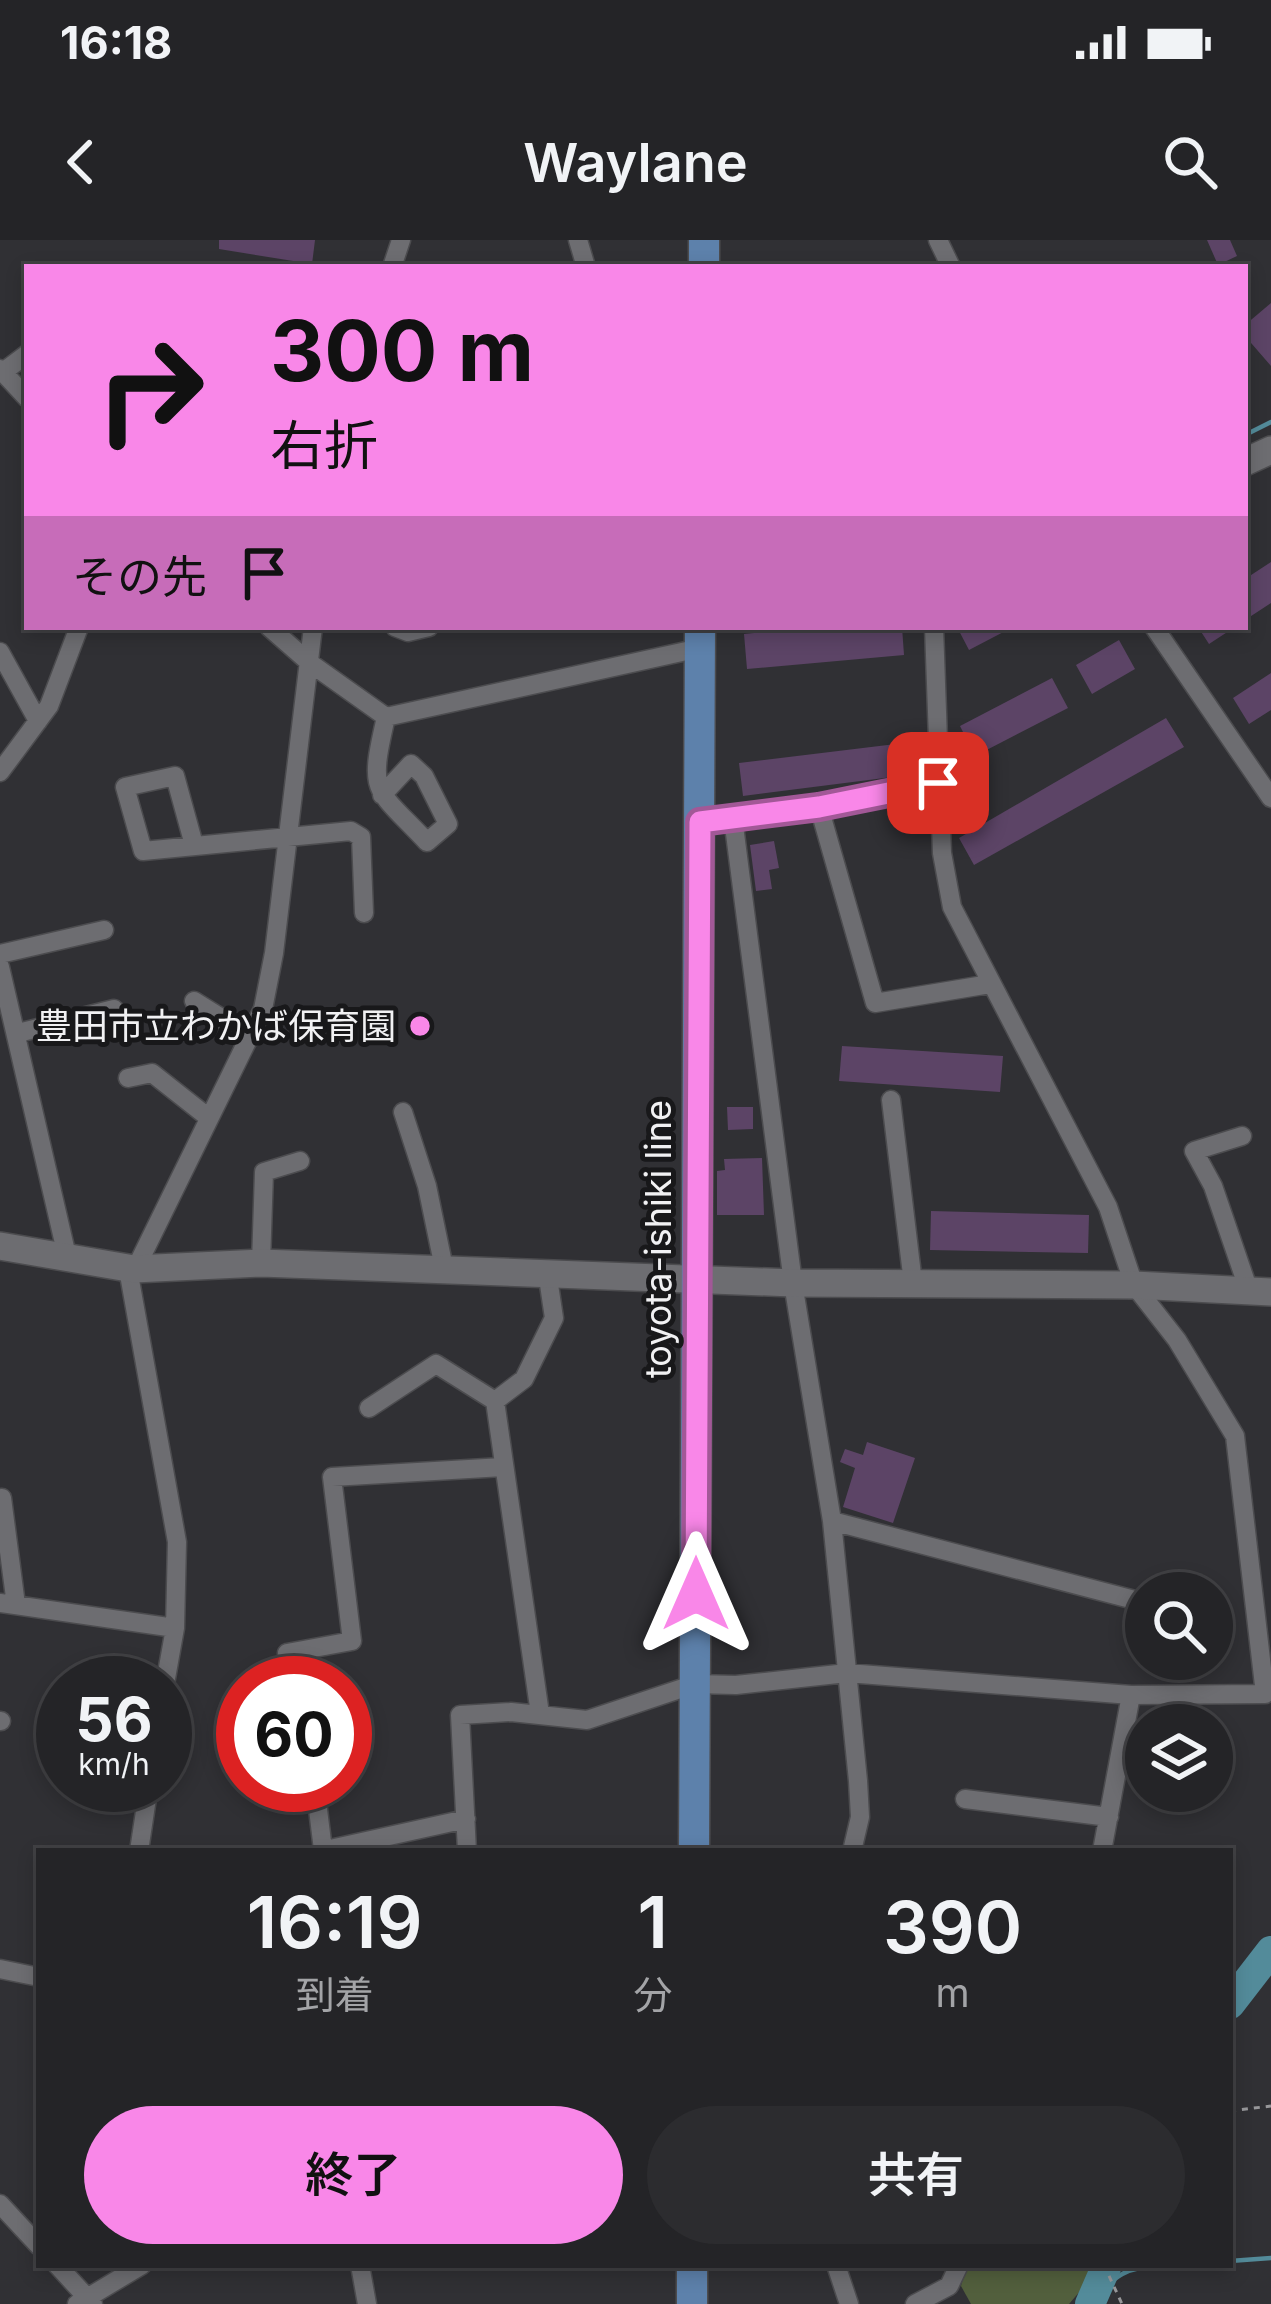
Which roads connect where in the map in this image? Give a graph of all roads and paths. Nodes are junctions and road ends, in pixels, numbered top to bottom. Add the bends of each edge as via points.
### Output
1 (2, 370) edge
2 (24, 395) edge
3 (78, 630) edge
4 (272, 630) edge
5 (313, 630) edge
6 (934, 630) edge
7 (1156, 630) edge
8 (700, 638) edge
9 (0, 652) edge
10 (310, 663) junction
11 (386, 717) junction
12 (38, 721) junction
13 (0, 772) edge
14 (938, 783) junction
15 (382, 795) dead end
16 (1271, 799) edge
17 (819, 807) junction
18 (733, 818) junction
19 (700, 822) junction
20 (288, 836) junction
21 (194, 845) junction
22 (364, 913) dead end
23 (104, 930) dead end
24 (0, 954) edge
25 (0, 967) edge
26 (990, 985) junction
27 (194, 1001) dead end
28 (114, 1009) dead end
29 (18, 1033) junction
30 (252, 1037) junction
31 (128, 1078) dead end
32 (891, 1100) dead end
33 (403, 1112) dead end
34 (208, 1118) junction
35 (1243, 1136) dead end
36 (299, 1162) dead end
37 (0, 1246) edge
38 (67, 1256) junction
39 (261, 1263) junction
40 (444, 1268) junction
41 (134, 1269) junction
42 (547, 1271) junction
43 (697, 1280) junction
44 (793, 1283) junction
45 (913, 1283) junction
46 (1134, 1285) junction
47 (1260, 1292) edge
48 (495, 1401) junction
49 (369, 1408) dead end
50 (503, 1467) junction
51 (2, 1498) edge
52 (832, 1521) junction
53 (1125, 1598) edge
54 (8, 1604) edge
55 (175, 1628) junction
56 (170, 1656) edge
57 (288, 1656) edge
58 (847, 1673) junction
59 (695, 1684) junction
60 (1131, 1695) junction
61 (540, 1714) junction
62 (965, 1799) dead end
63 (145, 1812) edge
64 (317, 1812) edge
65 (1108, 1817) junction
66 (466, 1819) junction
67 (139, 1848) edge
68 (322, 1848) edge
69 (336, 1848) edge
70 (467, 1848) edge
71 (694, 1848) edge
72 (853, 1848) edge
73 (1103, 1848) edge
74 (0, 1969) edge
75 (36, 1976) edge
76 (1271, 2106) edge
77 (1233, 2110) edge
78 (0, 2204) edge
79 (36, 2243) edge
80 (59, 2268) edge
81 (137, 2268) edge
82 (361, 2268) edge
83 (692, 2268) edge
84 (837, 2268) edge
85 (1105, 2268) edge
86 (953, 2295) edge
87 (86, 2302) edge
88 (367, 2304) edge
89 (692, 2304) edge
90 (849, 2304) edge
91 (915, 2304) edge
92 (1122, 2304) edge

1 - 2 street
3 - 12 street
4 - 10 street
5 - 10 street
6 - 14 street
7 - 16 street
8 - 11 street
8 - 19 main road, toyota-ishiki line
9 - 12 street
10 - 11 street
10 - 20 street
11 - 15 street via 374,771
12 - 13 street
14 - 17 street
14 - 26 street via 945,882
17 - 18 street
17 - 26 street via 875,1004
18 - 19 street
18 - 44 street
19 - 43 main road, toyota-ishiki line
20 - 21 street
20 - 22 street via 361,837
20 - 30 street via 269,985
21 - 21 street via 143,851 125,787 175,776
23 - 24 street
25 - 29 street
26 - 46 street via 1108,1207
27 - 30 street
28 - 29 street
29 - 38 street
30 - 34 street
31 - 34 street via 152,1073
32 - 45 street
33 - 40 street
34 - 41 street
35 - 47 street via 1193,1151
36 - 39 street via 264,1172
37 - 38 street
38 - 41 street
39 - 40 street
39 - 41 street
40 - 42 street
41 - 55 street via 178,1542
42 - 43 street
42 - 48 street via 554,1318 524,1379
43 - 44 street
43 - 59 main road, toyota-ishiki line
44 - 45 street
44 - 52 street
45 - 46 street
46 - 47 street
46 - 60 street via 1235,1436 1265,1694
48 - 49 street via 436,1364
48 - 50 street
50 - 57 street via 332,1477 352,1641
50 - 61 street
51 - 54 street
52 - 53 street
52 - 58 street
54 - 55 street
55 - 56 street
58 - 59 street
58 - 60 street
58 - 72 street via 860,1817
59 - 61 street via 587,1720
59 - 71 main road, toyota-ishiki line
60 - 65 street
61 - 66 street via 460,1715
62 - 65 street
63 - 67 street
64 - 68 street
65 - 73 street
66 - 69 street
66 - 70 street
74 - 75 street
76 - 77 path
78 - 79 street
80 - 87 street
81 - 87 street
82 - 88 street
83 - 89 main road
84 - 90 street
85 - 92 path
86 - 91 street

